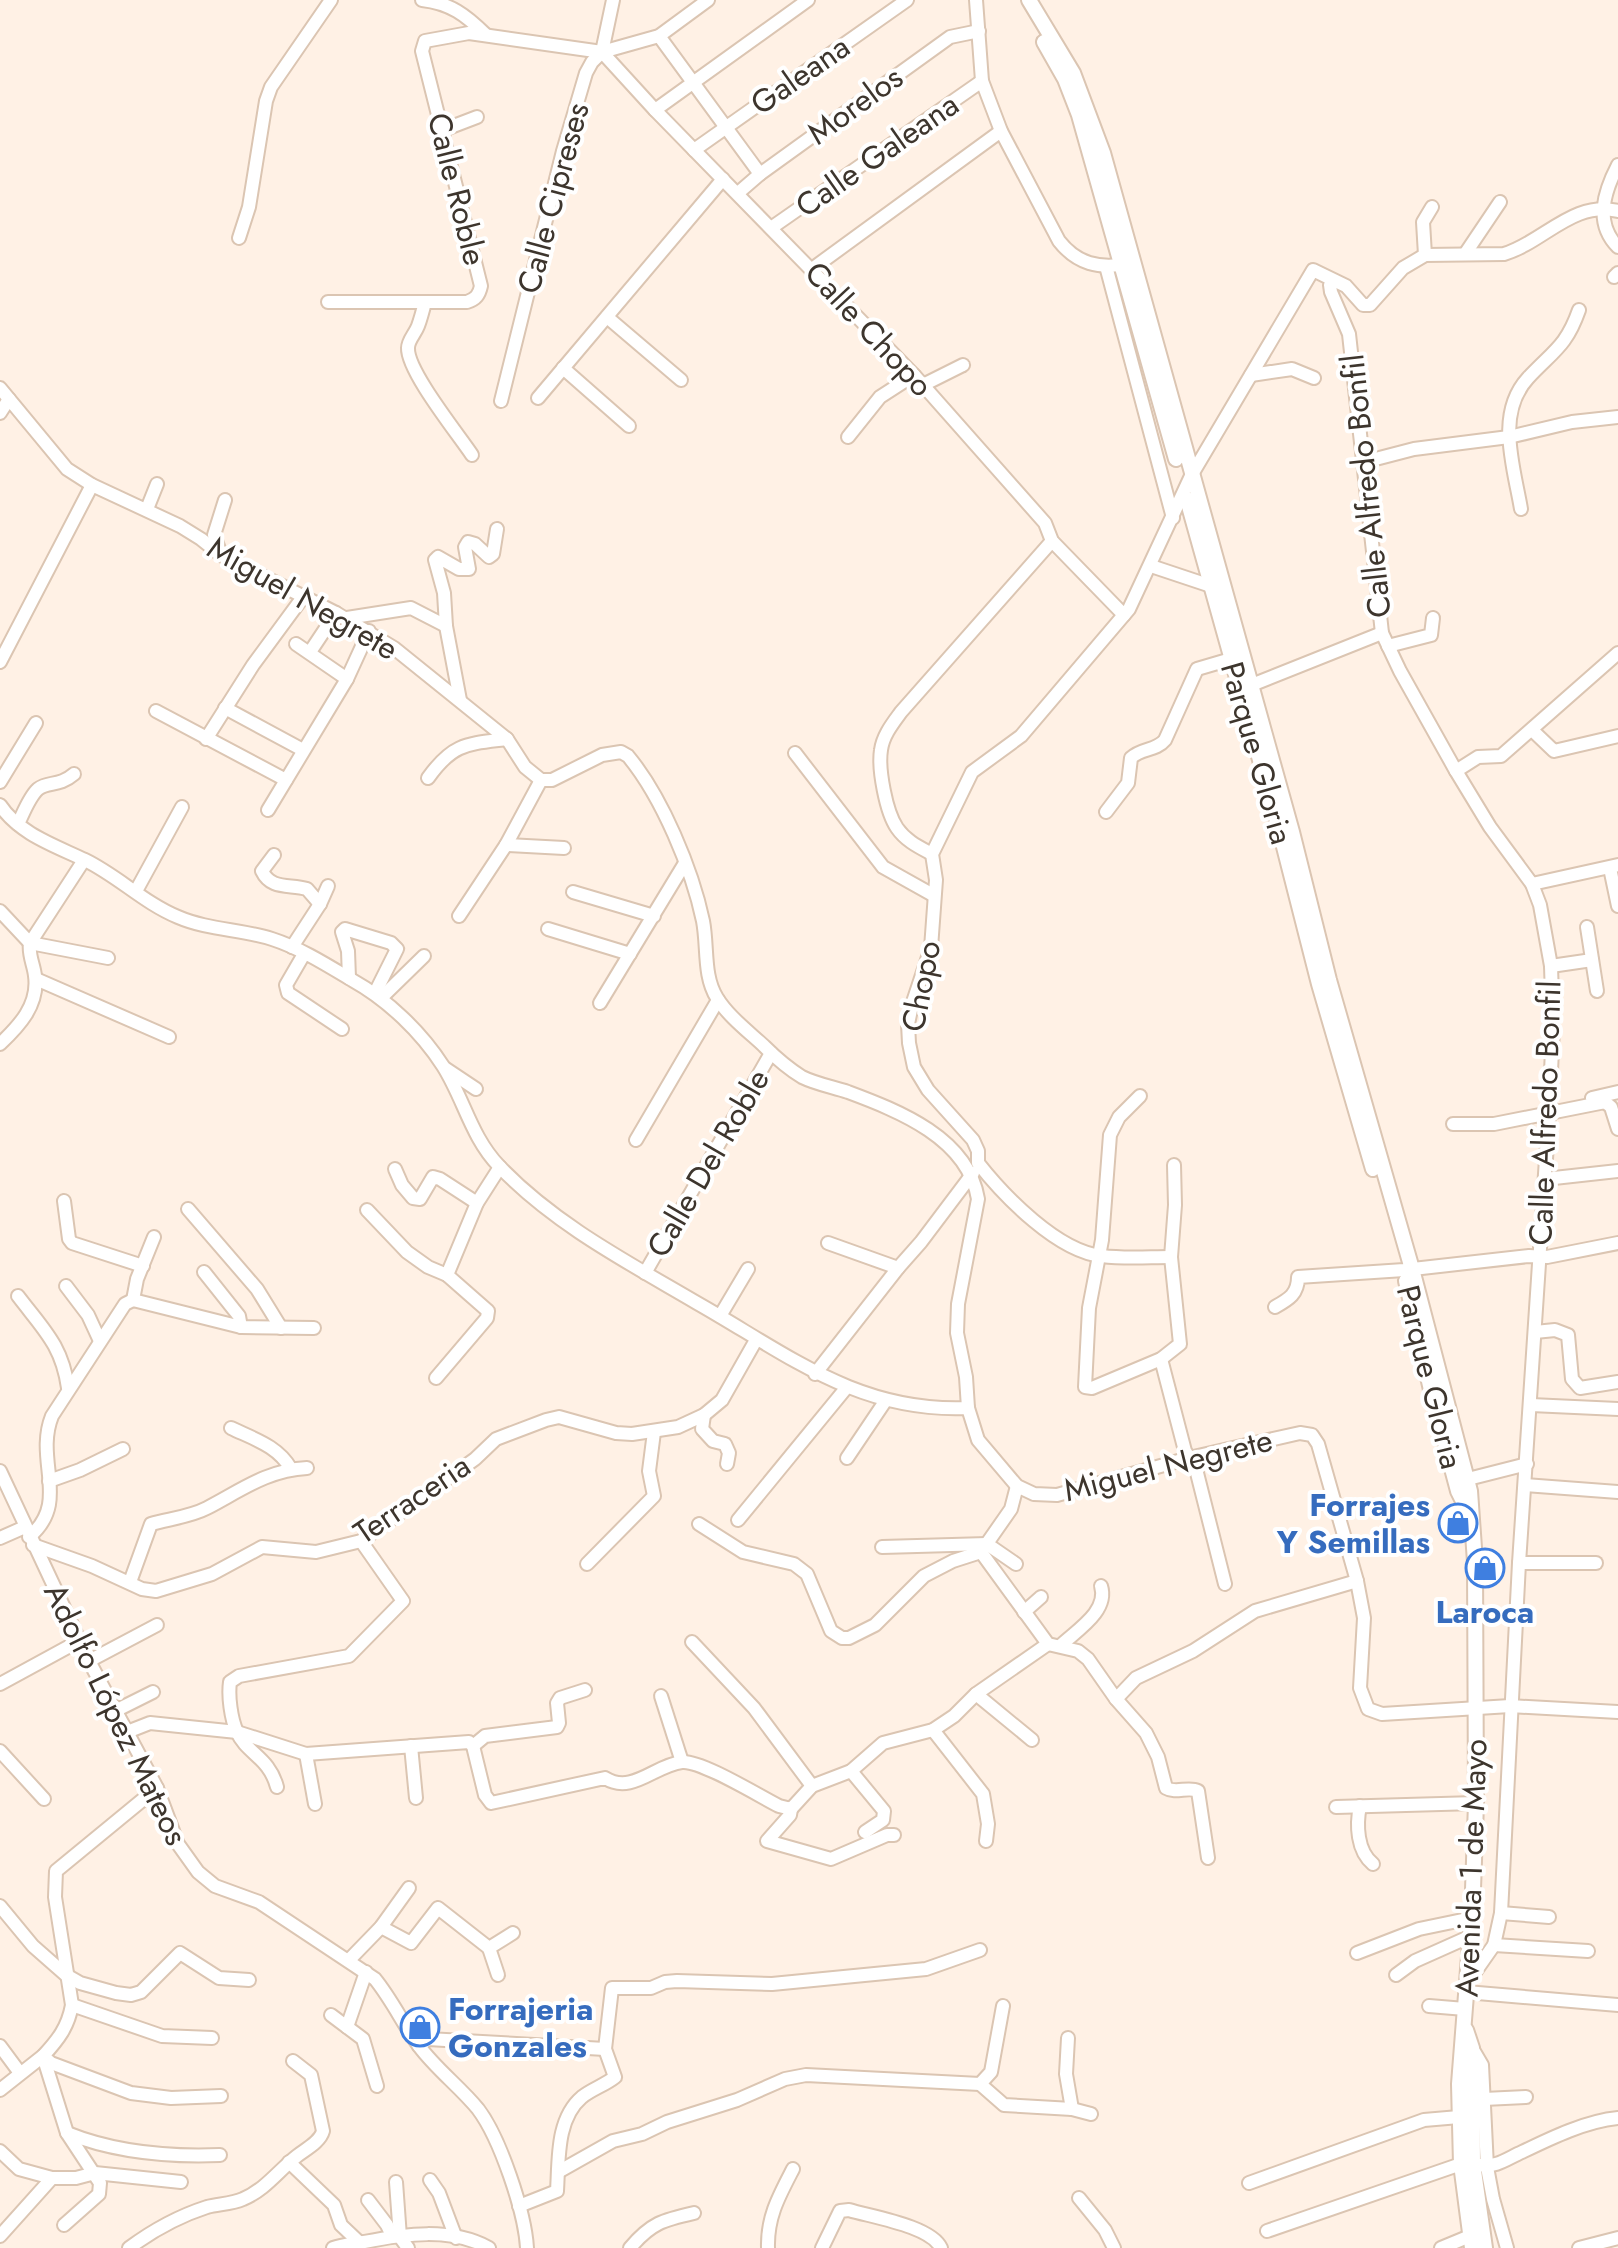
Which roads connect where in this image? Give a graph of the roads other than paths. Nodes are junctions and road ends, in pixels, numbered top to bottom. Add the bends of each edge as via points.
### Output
1 (331, 0) edge
2 (422, 0) edge
3 (613, 0) edge
4 (708, 0) edge
5 (808, 0) edge
6 (907, 0) edge
7 (976, 0) edge
8 (1020, 0) edge
9 (1029, 0) edge
10 (691, 5) edge
11 (979, 31) junction
12 (486, 35) junction
13 (659, 36) junction
14 (602, 52) junction
15 (982, 81) junction
16 (693, 82) junction
17 (655, 110) junction
18 (477, 117) dead end
19 (725, 127) junction
20 (443, 130) junction
21 (1001, 131) junction
22 (694, 150) junction
23 (1618, 165) edge
24 (760, 174) junction
25 (723, 179) junction
26 (738, 193) junction
27 (1500, 202) dead end
28 (1432, 207) dead end
29 (1602, 207) junction
30 (1618, 211) edge
31 (771, 228) junction
32 (239, 238) dead end
33 (1618, 247) edge
34 (1465, 254) junction
35 (1425, 255) junction
36 (1127, 264) junction
37 (1106, 266) junction
38 (812, 269) junction
39 (1333, 281) junction
40 (328, 302) dead end
41 (425, 302) junction
42 (1579, 310) dead end
43 (607, 317) junction
44 (963, 365) dead end
45 (563, 368) junction
46 (1251, 375) junction
47 (1314, 378) dead end
48 (681, 380) dead end
49 (918, 380) junction
50 (0, 388) edge
51 (538, 398) dead end
52 (9, 399) junction
53 (501, 401) dead end
54 (0, 413) edge
55 (1618, 417) edge
56 (629, 426) dead end
57 (848, 437) dead end
58 (1509, 437) junction
59 (472, 455) dead end
60 (1364, 462) junction
61 (1188, 483) junction
62 (157, 484) dead end
63 (92, 485) junction
64 (225, 500) dead end
65 (147, 509) junction
66 (1521, 509) dead end
67 (1173, 518) junction
68 (497, 529) dead end
69 (1052, 541) junction
70 (221, 555) junction
71 (1151, 566) junction
72 (1211, 586) junction
73 (303, 597) junction
74 (1124, 615) junction
75 (340, 616) junction
76 (1433, 618) dead end
77 (446, 626) junction
78 (369, 631) junction
79 (1382, 633) junction
80 (296, 644) dead end
81 (1388, 646) junction
82 (310, 652) junction
83 (1618, 653) edge
84 (1231, 659) junction
85 (0, 662) edge
86 (347, 679) junction
87 (1244, 688) junction
88 (460, 700) junction
89 (225, 708) junction
90 (156, 711) dead end
91 (36, 723) dead end
92 (1532, 730) junction
93 (1618, 736) edge
94 (206, 739) junction
95 (507, 739) junction
96 (303, 750) junction
97 (795, 753) dead end
98 (1456, 771) junction
99 (74, 774) dead end
100 (428, 778) dead end
101 (286, 780) junction
102 (541, 780) junction
103 (0, 782) edge
104 (0, 805) edge
105 (182, 807) dead end
106 (268, 810) dead end
107 (1106, 812) dead end
108 (18, 824) junction
109 (506, 845) junction
110 (564, 848) dead end
111 (932, 854) junction
112 (274, 855) dead end
113 (84, 860) junction
114 (685, 863) junction
115 (1614, 866) edge
116 (1532, 884) junction
117 (328, 886) dead end
118 (136, 891) junction
119 (573, 892) dead end
120 (933, 895) junction
121 (320, 904) junction
122 (1618, 906) edge
123 (0, 911) edge
124 (459, 916) dead end
125 (654, 916) junction
126 (1587, 927) dead end
127 (548, 929) dead end
128 (30, 943) junction
129 (292, 947) junction
130 (304, 954) junction
131 (630, 954) junction
132 (424, 956) dead end
133 (108, 958) dead end
134 (1592, 960) junction
135 (1551, 966) junction
136 (349, 978) junction
137 (36, 979) junction
138 (1597, 991) dead end
139 (378, 995) junction
140 (718, 1000) junction
141 (600, 1003) dead end
142 (342, 1029) dead end
143 (169, 1037) dead end
144 (0, 1044) edge
145 (771, 1053) junction
146 (444, 1067) junction
147 (476, 1089) dead end
148 (1618, 1092) edge
149 (1140, 1096) dead end
150 (1550, 1110) junction
151 (1453, 1124) dead end
152 (1618, 1129) edge
153 (636, 1140) dead end
154 (978, 1163) junction
155 (1174, 1165) dead end
156 (500, 1167) junction
157 (395, 1169) dead end
158 (1618, 1171) edge
159 (971, 1177) junction
160 (1545, 1179) junction
161 (64, 1201) dead end
162 (477, 1203) junction
163 (188, 1209) dead end
164 (367, 1210) dead end
165 (154, 1237) dead end
166 (828, 1243) dead end
167 (1618, 1243) edge
168 (1099, 1256) junction
169 (1539, 1256) junction
170 (1171, 1257) junction
171 (143, 1266) junction
172 (898, 1268) junction
173 (748, 1269) dead end
174 (1408, 1269) junction
175 (204, 1272) dead end
176 (645, 1273) junction
177 (447, 1275) junction
178 (66, 1286) dead end
179 (18, 1296) dead end
180 (133, 1300) junction
181 (1275, 1307) dead end
182 (720, 1316) junction
183 (241, 1327) junction
184 (281, 1328) junction
185 (314, 1328) dead end
186 (1535, 1332) junction
187 (756, 1340) junction
188 (100, 1341) junction
189 (1161, 1359) junction
190 (815, 1374) junction
191 (436, 1378) dead end
192 (1618, 1382) edge
193 (847, 1387) junction
194 (68, 1388) junction
195 (1438, 1388) junction
196 (886, 1400) junction
197 (1531, 1405) junction
198 (968, 1408) junction
199 (1618, 1409) edge
200 (704, 1415) junction
201 (231, 1428) dead end
202 (654, 1432) junction
203 (123, 1449) dead end
204 (847, 1458) dead end
205 (1189, 1458) junction
206 (727, 1464) dead end
207 (1527, 1464) junction
208 (307, 1468) dead end
209 (291, 1469) junction
210 (0, 1471) edge
211 (1468, 1479) junction
212 (49, 1481) junction
213 (1525, 1485) junction
214 (1017, 1486) junction
215 (1618, 1492) edge
216 (1470, 1515) junction
217 (738, 1520) dead end
218 (699, 1524) dead end
219 (29, 1536) junction
220 (0, 1538) edge
221 (361, 1541) junction
222 (882, 1547) dead end
223 (984, 1548) junction
224 (1519, 1563) junction
225 (1596, 1563) dead end
226 (587, 1564) dead end
227 (1016, 1564) dead end
228 (1357, 1581) junction
229 (130, 1582) junction
230 (1225, 1584) dead end
231 (1101, 1586) dead end
232 (1041, 1597) dead end
233 (1024, 1612) junction
234 (157, 1625) dead end
235 (79, 1641) junction
236 (692, 1642) dead end
237 (1054, 1645) junction
238 (89, 1661) junction
239 (0, 1684) edge
240 (585, 1690) dead end
241 (153, 1692) dead end
242 (976, 1694) junction
243 (661, 1696) dead end
244 (1116, 1699) junction
245 (1510, 1706) junction
246 (1476, 1709) junction
247 (115, 1711) junction
248 (1618, 1712) edge
249 (933, 1730) junction
250 (127, 1732) junction
251 (237, 1732) junction
252 (1032, 1740) dead end
253 (411, 1746) junction
254 (473, 1746) junction
255 (0, 1751) edge
256 (306, 1754) junction
257 (682, 1762) junction
258 (851, 1771) junction
259 (812, 1786) junction
260 (277, 1787) dead end
261 (157, 1788) junction
262 (416, 1798) dead end
263 (44, 1799) dead end
264 (1476, 1803) junction
265 (315, 1804) dead end
266 (1360, 1806) junction
267 (1336, 1807) dead end
268 (791, 1809) junction
269 (865, 1832) dead end
270 (894, 1835) dead end
271 (986, 1841) dead end
272 (1208, 1858) dead end
273 (1373, 1864) dead end
274 (409, 1888) dead end
275 (0, 1906) edge
276 (1501, 1913) junction
277 (1549, 1917) dead end
278 (1472, 1918) junction
279 (381, 1927) junction
280 (513, 1933) dead end
281 (1471, 1936) junction
282 (1494, 1945) junction
283 (489, 1948) junction
284 (980, 1950) dead end
285 (1588, 1951) dead end
286 (1357, 1953) dead end
287 (349, 1960) junction
288 (366, 1972) junction
289 (66, 1975) junction
290 (498, 1975) dead end
291 (1396, 1975) dead end
292 (249, 1980) dead end
293 (1466, 1988) junction
294 (72, 2005) junction
295 (1618, 2005) edge
296 (1003, 2006) dead end
297 (1429, 2006) dead end
298 (1465, 2009) junction
299 (331, 2015) dead end
300 (347, 2027) junction
301 (1465, 2028) junction
302 (212, 2038) dead end
303 (1068, 2038) dead end
304 (0, 2046) edge
305 (419, 2046) junction
306 (1472, 2048) junction
307 (605, 2049) junction
308 (43, 2056) junction
309 (293, 2061) dead end
310 (20, 2073) junction
311 (980, 2084) junction
312 (377, 2086) dead end
313 (1, 2088) edge
314 (221, 2096) dead end
315 (1526, 2097) dead end
316 (1484, 2099) junction
317 (1072, 2109) junction
318 (1091, 2114) dead end
319 (1459, 2117) junction
320 (1618, 2118) edge
321 (67, 2133) junction
322 (0, 2151) edge
323 (220, 2155) dead end
324 (289, 2162) junction
325 (1474, 2165) junction
326 (793, 2169) dead end
327 (558, 2172) junction
328 (95, 2173) junction
329 (52, 2178) junction
330 (430, 2180) dead end
331 (181, 2182) dead end
332 (396, 2182) dead end
333 (1249, 2183) dead end
334 (1079, 2198) dead end
335 (368, 2200) dead end
336 (519, 2206) junction
337 (694, 2213) dead end
338 (64, 2225) dead end
339 (1267, 2231) dead end
340 (0, 2236) edge
341 (456, 2238) junction
342 (1618, 2238) edge
343 (400, 2240) edge
344 (1471, 2242) edge
345 (360, 2243) junction
346 (129, 2248) edge
347 (333, 2248) edge
348 (489, 2248) edge
349 (527, 2248) edge
350 (630, 2248) edge
351 (768, 2248) edge
352 (822, 2248) edge
353 (941, 2248) edge
354 (1114, 2248) edge
355 (1441, 2248) edge
356 (1485, 2248) edge
357 (1507, 2248) edge
358 (1579, 2248) edge

1 - 32 street via 271,87
2 - 12 street via 457,9
3 - 14 street, Calle Cipreses
4 - 10 street
5 - 16 street
6 - 19 street, Galeana
7 - 11 street
8 - 36 main road, Parque Gloria via 1065,79
9 - 36 main road, Parque Gloria via 1089,110
10 - 13 street
11 - 15 street
11 - 24 street, Morelos via 950,37
12 - 14 street
12 - 20 street, Calle Roble via 430,39 422,45
13 - 14 street
13 - 16 street
14 - 17 street, Calle Chopo
14 - 53 street, Calle Cipreses via 586,73 563,151
15 - 21 street
15 - 31 street, Calle Galeana
16 - 17 street
16 - 19 street
17 - 22 street, Calle Chopo
18 - 20 street
19 - 22 street, Galeana
19 - 24 street
20 - 41 street, Calle Roble via 481,286 467,302
21 - 37 street via 1069,254
21 - 38 street
22 - 25 street, Calle Chopo
23 - 29 street
24 - 26 street, Morelos
25 - 26 street, Calle Chopo
25 - 43 street
26 - 31 street, Calle Chopo
27 - 34 street
28 - 35 street via 1423,222
29 - 30 street
29 - 33 street via 1610,238
29 - 34 street via 1554,225 1516,250
31 - 38 street, Calle Chopo
34 - 35 street
35 - 39 street via 1403,268 1370,305
36 - 37 street
36 - 61 main road, Parque Gloria
37 - 67 street
38 - 49 street, Calle Chopo
39 - 46 street, Chopo via 1313,270
39 - 60 street, Calle Alfredo Bonfil via 1331,292 1349,334
40 - 41 street, Calle Roble
41 - 59 street via 409,341 410,360
42 - 58 street via 1562,347 1514,398
43 - 45 street
43 - 48 street
44 - 49 street
45 - 51 street
45 - 56 street
46 - 47 street via 1292,369
46 - 61 street, Chopo
49 - 57 street via 895,385 873,403
49 - 69 street, Calle Chopo via 1045,523
50 - 52 street, Miguel Negrete
52 - 54 street
52 - 63 street, Miguel Negrete via 57,460
55 - 58 street
58 - 60 street via 1429,446
58 - 66 street
60 - 79 street, Calle Alfredo Bonfil
61 - 67 street, Chopo
61 - 72 main road, Parque Gloria
61 - 87 main road, Parque Gloria
62 - 65 street
63 - 65 street, Miguel Negrete
63 - 85 street
64 - 70 street via 214,535
65 - 70 street, Miguel Negrete
67 - 71 street, Chopo
68 - 77 street via 489,557 468,542 469,569 435,560
69 - 74 street, Calle Chopo
69 - 111 street via 901,712 881,748 897,827
70 - 73 street, Miguel Negrete
71 - 72 street
71 - 74 street, Chopo
72 - 84 main road, Parque Gloria
73 - 75 street, Miguel Negrete
73 - 89 street
74 - 111 street, Chopo via 1029,728 972,772
75 - 77 street via 411,608
75 - 78 street, Miguel Negrete
75 - 82 street
76 - 81 street via 1431,635
77 - 88 street
78 - 86 street
78 - 88 street, Miguel Negrete
79 - 81 street, Calle Alfredo Bonfil
79 - 87 street
80 - 82 street
81 - 98 street, Calle Alfredo Bonfil
82 - 86 street
83 - 92 street
84 - 87 main road, Parque Gloria
84 - 107 street via 1197,669 1165,740 1131,758 1128,783
86 - 96 street
87 - 174 main road, Parque Gloria via 1281,835
88 - 95 street, Miguel Negrete
89 - 94 street
89 - 96 street
90 - 94 street
91 - 103 street
92 - 93 street via 1554,751
92 - 98 street via 1501,756 1478,757
94 - 101 street
95 - 100 street via 468,743 441,761
95 - 102 street, Miguel Negrete via 525,767
96 - 101 street
97 - 120 street via 883,867
98 - 116 street, Calle Alfredo Bonfil
99 - 108 street via 61,784 37,790
101 - 106 street
102 - 109 street
102 - 114 street via 552,780 602,755 628,756
104 - 108 street
105 - 118 street
108 - 113 street
109 - 110 street
109 - 124 street
111 - 120 street, Chopo
112 - 121 street via 262,875 272,885 307,889
113 - 118 street
113 - 128 street
114 - 125 street
114 - 140 street via 703,924 709,982
115 - 116 street
115 - 122 street
116 - 135 street, Calle Alfredo Bonfil
117 - 121 street
118 - 129 street via 196,924
119 - 125 street
120 - 154 street, Chopo via 931,948 912,1005 909,1043 914,1067 973,1140
121 - 129 street
123 - 128 street
125 - 131 street
126 - 134 street
127 - 131 street
128 - 133 street
128 - 137 street
129 - 130 street
130 - 136 street
130 - 142 street via 286,985 288,993
131 - 141 street
132 - 139 street
134 - 135 street
134 - 138 street
135 - 150 street, Calle Alfredo Bonfil
136 - 139 street
136 - 139 street via 345,929 391,943 397,949
137 - 143 street
137 - 144 street via 29,1011
139 - 146 street
140 - 145 street
140 - 153 street
145 - 159 street via 802,1077 923,1126 945,1142
145 - 176 street, Calle Del Roble
146 - 147 street
146 - 156 street via 478,1140
148 - 150 street
149 - 168 street via 1110,1135
150 - 151 street via 1494,1124
150 - 152 street via 1605,1102
150 - 160 street, Calle Alfredo Bonfil
154 - 159 street
154 - 168 street, Chopo via 1020,1211 1077,1249
155 - 170 street
156 - 162 street
156 - 176 street via 564,1222
157 - 162 street via 413,1198 420,1199 433,1177
158 - 160 street
159 - 172 street
159 - 198 street, Miguel Negrete via 978,1199 957,1333
160 - 169 street, Calle Alfredo Bonfil
161 - 171 street via 72,1243
162 - 177 street
163 - 184 street via 257,1289
164 - 177 street via 407,1252
165 - 171 street
166 - 172 street
167 - 169 street
168 - 170 street, Chopo
168 - 189 street via 1089,1308 1085,1387
169 - 174 street
169 - 186 street, Calle Alfredo Bonfil
170 - 189 street via 1180,1344
171 - 180 street
172 - 190 street
173 - 182 street
174 - 181 street via 1298,1277 1292,1298
174 - 195 main road, Parque Gloria
175 - 183 street via 239,1316
176 - 182 street
177 - 191 street via 488,1311
178 - 188 street
179 - 194 street via 58,1347
180 - 183 street
180 - 188 street via 121,1308
182 - 187 street
183 - 184 street
184 - 185 street
186 - 192 street via 1568,1335 1572,1379 1580,1388
186 - 197 street, Calle Alfredo Bonfil
187 - 190 street
187 - 200 street, Terraceria via 722,1400
188 - 194 street
189 - 205 street
190 - 193 street
193 - 196 street
193 - 217 street
194 - 212 street via 46,1431
195 - 211 main road, Parque Gloria
195 - 216 main road, Parque Gloria via 1458,1491
196 - 198 street
196 - 204 street
197 - 199 street
197 - 207 street, Calle Alfredo Bonfil
198 - 214 street, Miguel Negrete via 978,1440
200 - 202 street, Terraceria
200 - 206 street via 702,1429 713,1441 725,1444
201 - 209 street via 274,1448
202 - 221 street, Terraceria via 616,1433 559,1417 546,1420 496,1439
202 - 226 street via 649,1471 654,1496
203 - 212 street
205 - 214 street, Miguel Negrete via 1057,1495 1034,1494
205 - 228 street, Miguel Negrete via 1300,1433 1312,1435
205 - 230 street
207 - 211 street
207 - 213 street, Calle Alfredo Bonfil
208 - 209 street
209 - 229 street via 260,1478 204,1510 151,1524
210 - 219 street, Adolfo López Mateos
211 - 216 main road, Parque Gloria
212 - 219 street via 51,1509
213 - 215 street
213 - 224 street, Calle Alfredo Bonfil
214 - 223 street via 1011,1509
216 - 246 main road, Parque Gloria
218 - 223 street via 743,1552 794,1564 807,1574 831,1631 842,1638 875,1625 924,1576
219 - 220 street
219 - 229 street, Terraceria
219 - 235 street, Adolfo López Mateos
221 - 229 street, Terraceria via 316,1552 262,1547 212,1574 156,1591
221 - 251 street via 403,1601 349,1656 230,1682
222 - 223 street
223 - 227 street
223 - 233 street
224 - 225 street
224 - 245 street, Calle Alfredo Bonfil
228 - 244 street via 1255,1611 1193,1651 1136,1678
228 - 246 street, Miguel Negrete via 1364,1618 1360,1688 1368,1709 1382,1714
231 - 237 street via 1101,1606
232 - 233 street
233 - 237 street
234 - 238 street
235 - 238 street, Adolfo López Mateos
235 - 239 street
236 - 259 street via 754,1708
237 - 242 street
237 - 244 street via 1088,1659
238 - 247 street, Adolfo López Mateos
240 - 254 street via 560,1698 557,1727 485,1736
241 - 247 street
242 - 249 street
242 - 252 street
243 - 257 street
244 - 272 street via 1146,1733 1166,1788 1198,1791
245 - 246 street
245 - 248 street
245 - 276 street, Calle Alfredo Bonfil
246 - 264 main road, Avenida 1 de Mayo
247 - 250 street, Adolfo López Mateos
249 - 258 street via 883,1743
249 - 271 street via 983,1794
250 - 251 street via 150,1723
250 - 261 street, Adolfo López Mateos
251 - 256 street
251 - 260 street via 273,1771
253 - 254 street via 463,1741
253 - 256 street
253 - 262 street
254 - 257 street via 491,1803 605,1778 626,1784
255 - 263 street
256 - 265 street
257 - 268 street
258 - 259 street
258 - 269 street via 884,1811 883,1820
259 - 268 street
261 - 287 street, Adolfo López Mateos via 178,1844 198,1872 215,1886 259,1902
261 - 289 street via 56,1871
264 - 266 street
264 - 278 main road, Avenida 1 de Mayo
266 - 267 street
266 - 273 street via 1362,1850
268 - 270 street via 767,1841 831,1859
274 - 279 street
275 - 289 street
276 - 277 street
276 - 282 street, Calle Alfredo Bonfil
278 - 281 main road, Avenida 1 de Mayo
278 - 286 street via 1419,1929
279 - 283 street via 411,1943 438,1908
279 - 287 street
280 - 283 street
281 - 291 street
281 - 293 main road, Avenida 1 de Mayo
282 - 285 street
282 - 293 street, Calle Alfredo Bonfil
283 - 290 street
284 - 307 street via 926,1969 772,1984 677,1981 651,1988 612,1988
287 - 288 street, Adolfo López Mateos
288 - 300 street
288 - 305 street, Adolfo López Mateos via 389,1996
289 - 292 street via 131,1995 141,1992 180,1953 219,1978
289 - 294 street
293 - 295 street
293 - 298 main road, Avenida 1 de Mayo
294 - 302 street via 162,2036
294 - 308 street via 69,2022
296 - 311 street via 991,2072
297 - 298 street
298 - 301 main road, Avenida 1 de Mayo
299 - 300 street
300 - 312 street via 363,2039
301 - 306 main road, Avenida 1 de Mayo
301 - 319 main road, Avenida 1 de Mayo
303 - 317 street via 1066,2074
304 - 310 street
305 - 307 street via 428,2039
305 - 336 street, Adolfo López Mateos via 479,2110
306 - 316 street via 1482,2065
306 - 325 main road, Avenida 1 de Mayo
307 - 327 street via 615,2077 580,2099 568,2115
308 - 310 street
308 - 314 street via 131,2093
308 - 321 street
309 - 324 street via 311,2075 323,2131
310 - 313 street
311 - 317 street via 1004,2105
311 - 327 street via 806,2075 785,2079 613,2141
315 - 316 street
316 - 325 street
317 - 318 street
319 - 325 main road, Avenida 1 de Mayo
319 - 333 street via 1424,2120
320 - 325 street
321 - 323 street via 118,2148
321 - 328 street
322 - 329 street via 19,2169
324 - 345 street via 334,2205 341,2225
324 - 346 street via 271,2182 244,2199 205,2208
325 - 339 street
325 - 344 main road, Avenida 1 de Mayo
325 - 356 main road, Avenida 1 de Mayo
325 - 357 street via 1493,2199
326 - 351 street via 771,2213
327 - 336 street via 557,2191
328 - 329 street
328 - 331 street
328 - 338 street via 99,2194
329 - 340 street
330 - 341 street
332 - 343 street
334 - 354 street
335 - 343 street
336 - 349 street, Adolfo López Mateos
337 - 350 street via 663,2220 645,2230
341 - 343 street via 425,2233
341 - 348 street
342 - 358 street
343 - 345 street
344 - 355 street
345 - 347 street
352 - 353 street via 840,2211 849,2210 928,2233

